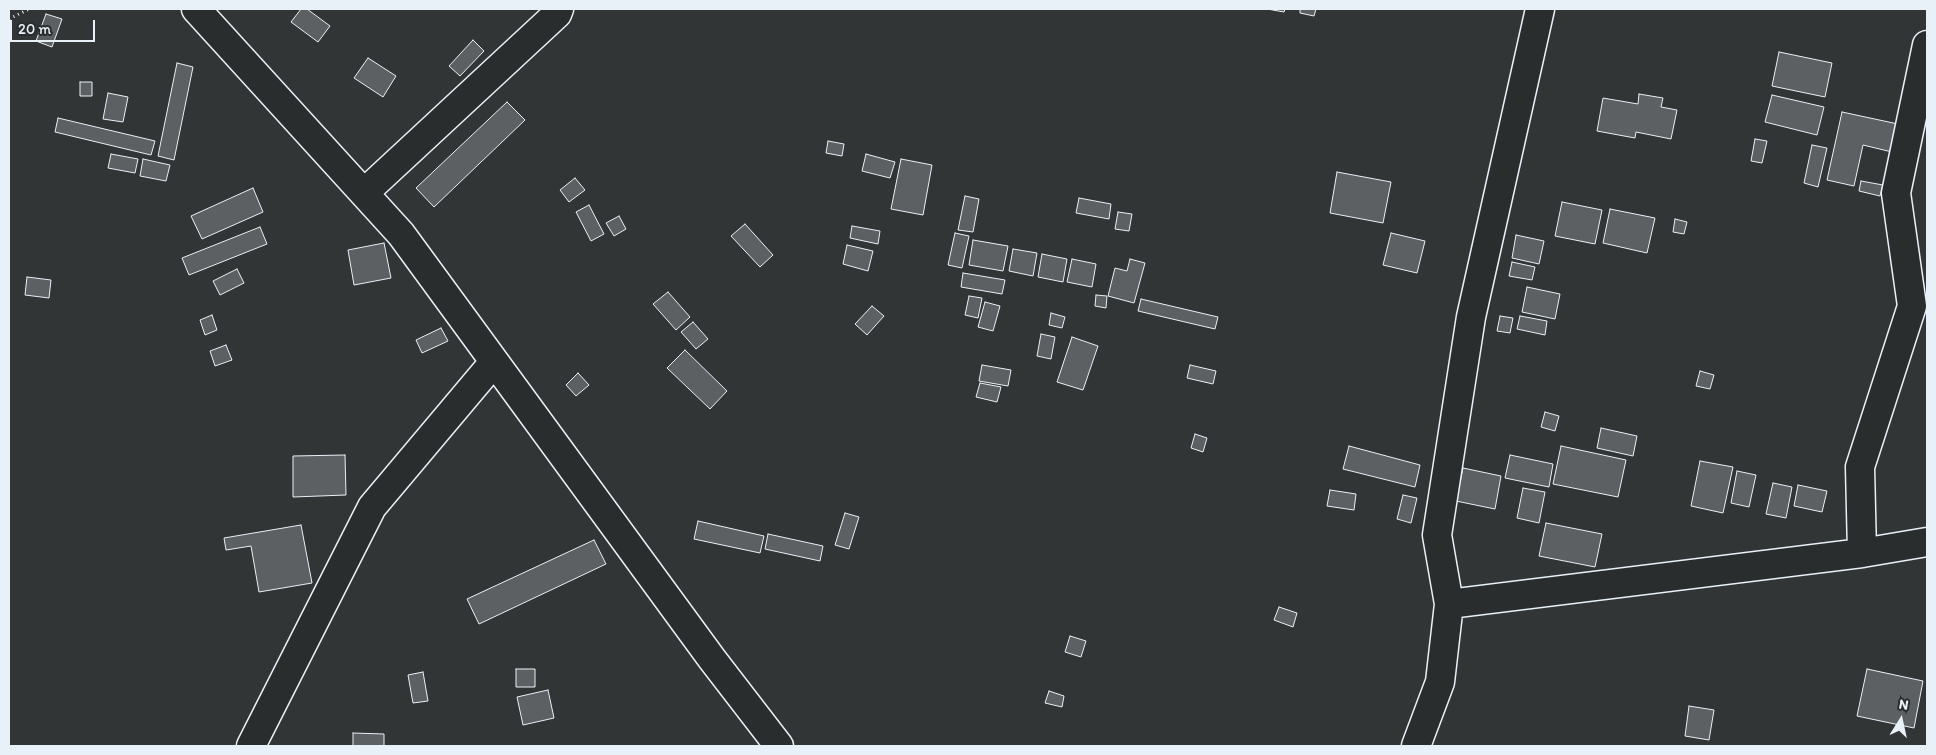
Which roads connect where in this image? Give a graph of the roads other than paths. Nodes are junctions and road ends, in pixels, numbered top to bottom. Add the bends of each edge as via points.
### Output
1 (196, 9) edge
2 (559, 9) edge
3 (1540, 9) edge
4 (1927, 45) edge
5 (364, 193) junction
6 (494, 362) junction
7 (1927, 542) edge
8 (1862, 553) junction
9 (1449, 604) junction
10 (251, 746) edge
11 (779, 746) edge
12 (1416, 746) edge

1 - 5 street
2 - 5 street
3 - 9 street via 1470,317 1437,535
4 - 8 street via 1896,193 1912,306 1860,468
5 - 6 street via 401,234
6 - 10 street via 372,507
6 - 11 street
7 - 8 street
8 - 9 street
9 - 12 street via 1440,682

